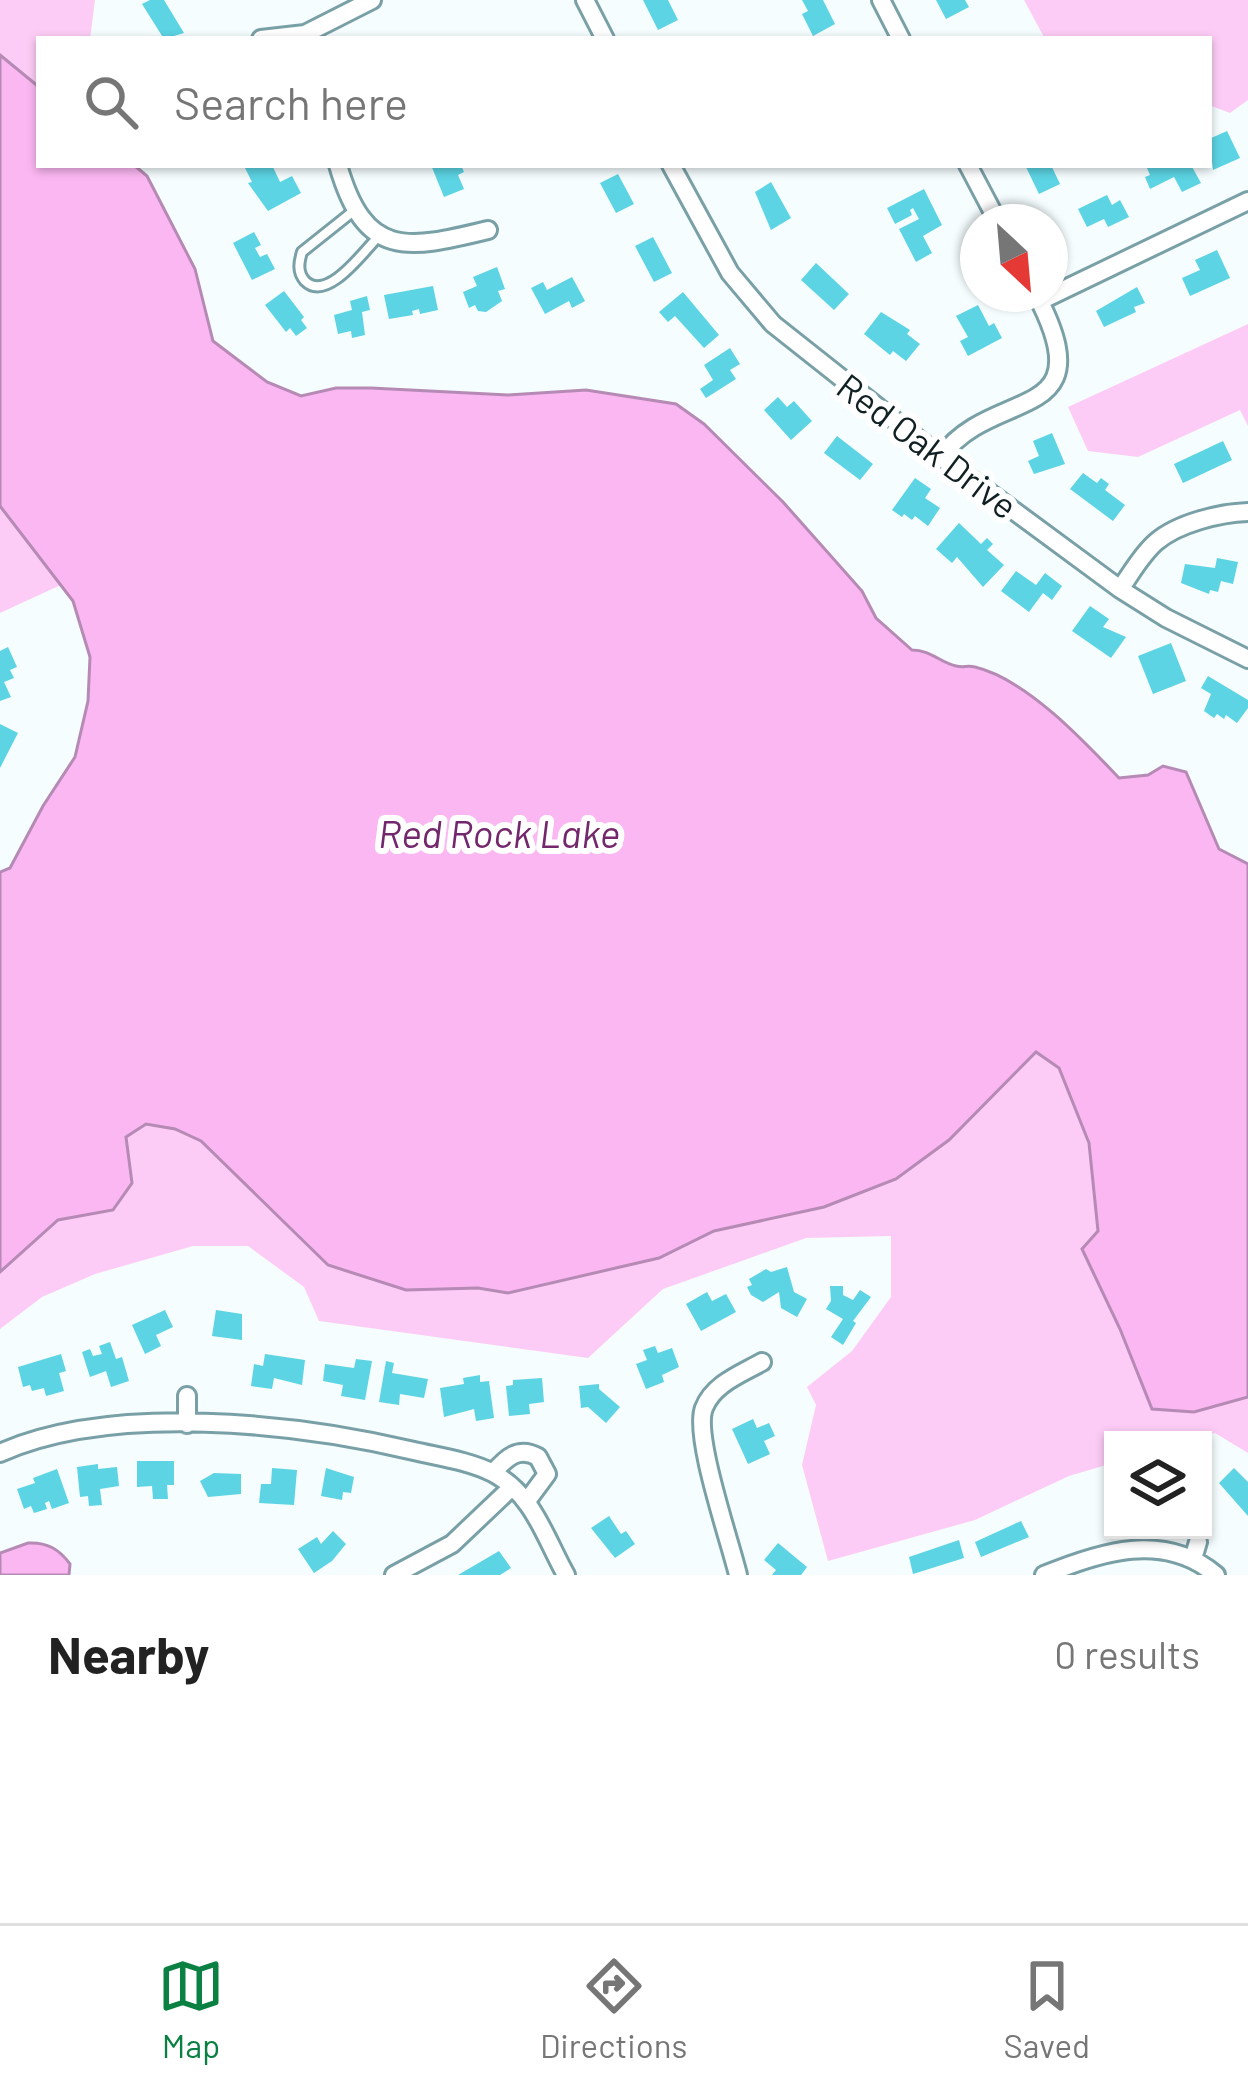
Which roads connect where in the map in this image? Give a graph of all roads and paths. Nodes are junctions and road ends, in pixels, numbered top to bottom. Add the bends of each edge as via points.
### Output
1 (372, 0) edge
2 (585, 0) edge
3 (880, 0) edge
4 (306, 36) edge
5 (603, 36) edge
6 (899, 36) edge
7 (339, 168) edge
8 (673, 168) edge
9 (970, 168) edge
10 (1248, 201) edge
11 (989, 204) edge
12 (356, 209) junction
13 (488, 230) dead end
14 (379, 236) junction
15 (1068, 283) edge
16 (1045, 312) edge
17 (941, 457) junction
18 (1248, 512) edge
19 (1120, 590) junction
20 (1248, 659) edge
21 (762, 1362) dead end
22 (188, 1396) dead end
23 (187, 1424) junction
24 (0, 1453) edge
25 (493, 1473) junction
26 (512, 1487) junction
27 (527, 1501) junction
28 (394, 1575) edge
29 (566, 1575) edge
30 (738, 1575) edge
31 (1045, 1575) edge
32 (1216, 1575) edge

1 - 4 street
2 - 5 street
3 - 6 street
7 - 12 street
8 - 17 street, Red Oak Drive via 750,300
9 - 11 street
10 - 15 street
12 - 14 street
12 - 14 lane via 302,252 303,278 332,283
13 - 14 street via 403,244
16 - 17 street via 1060,355 1052,382 1031,402 955,439
17 - 19 street, Red Oak Drive
18 - 19 street via 1165,536
19 - 20 street, Red Oak Drive
21 - 30 street via 722,1384 700,1423
22 - 23 street
23 - 24 street via 102,1425
23 - 25 street via 333,1434
25 - 26 street
25 - 27 street via 514,1454 538,1457 547,1474
26 - 27 street
26 - 28 street via 452,1544
27 - 29 street
31 - 32 street via 1110,1551 1157,1550 1195,1551

